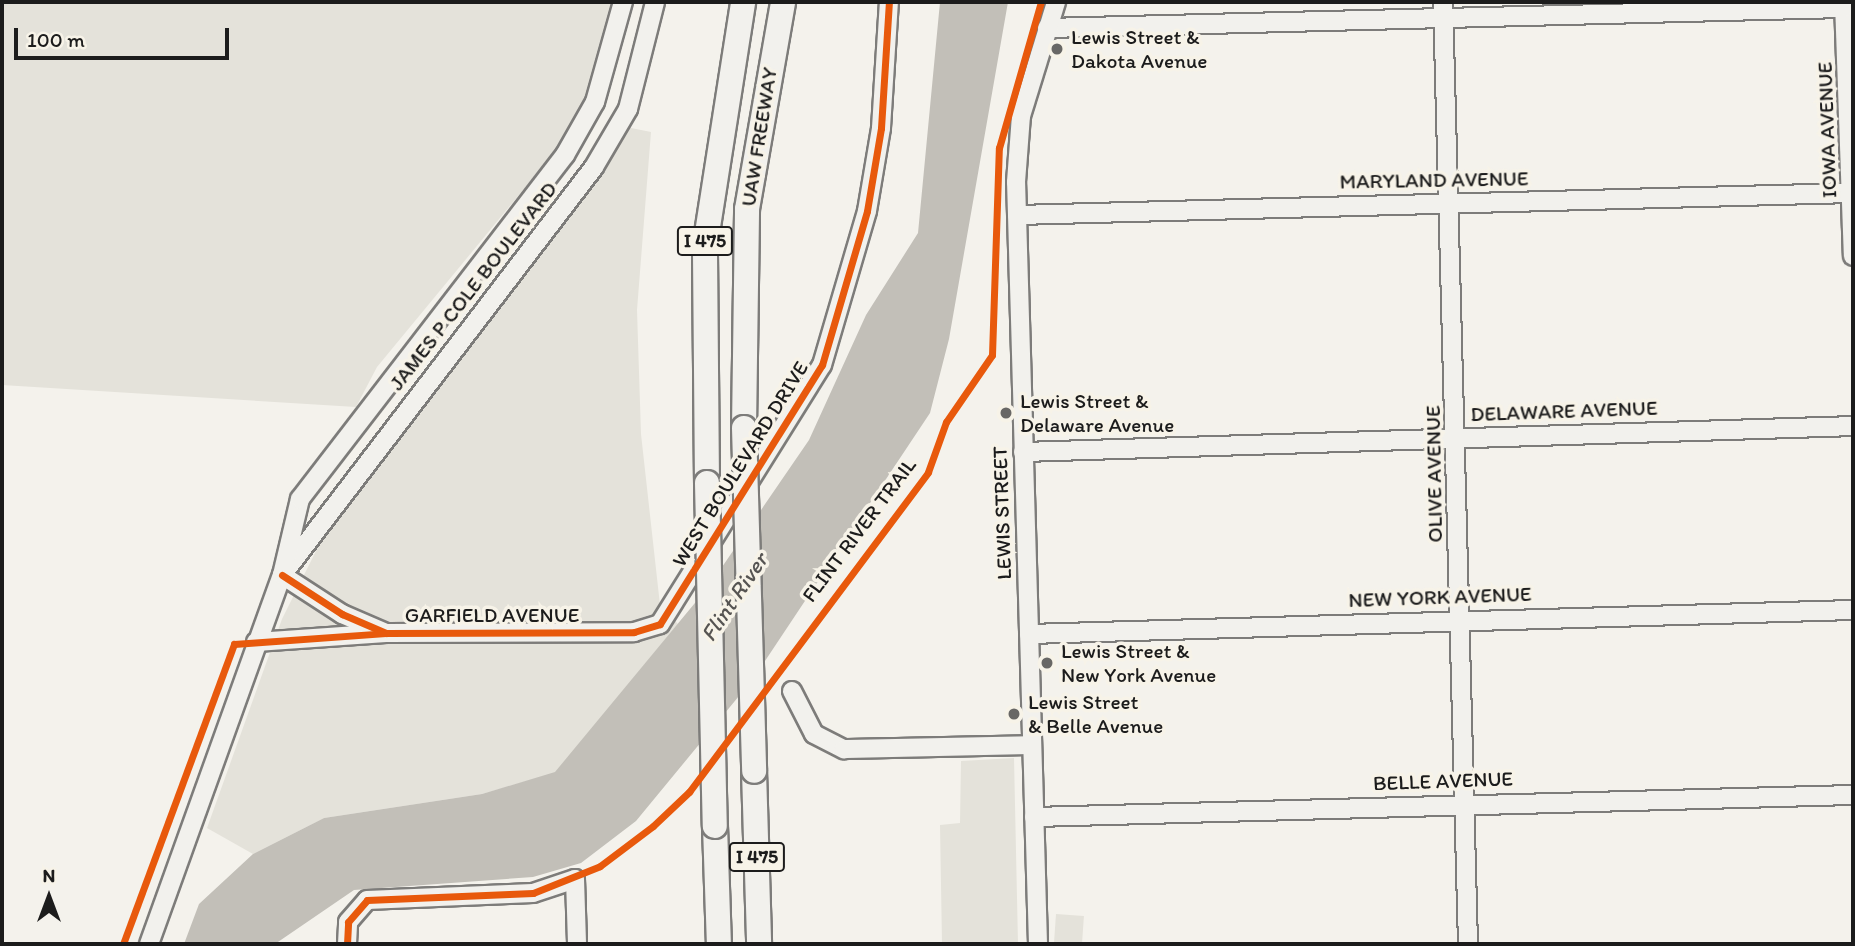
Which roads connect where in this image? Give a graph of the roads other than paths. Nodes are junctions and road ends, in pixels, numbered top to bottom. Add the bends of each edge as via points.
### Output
1 (623, 2) edge
2 (655, 2) edge
3 (743, 2) edge
4 (783, 2) edge
5 (889, 2) edge
6 (1056, 2) edge
7 (1844, 5) edge
8 (1443, 10) edge
9 (1047, 28) junction
10 (1850, 33) edge
11 (1851, 193) junction
12 (1450, 202) junction
13 (1017, 215) junction
14 (1853, 216) edge
15 (1853, 256) edge
16 (1853, 426) edge
17 (1455, 437) junction
18 (1023, 452) junction
19 (282, 575) junction
20 (1853, 610) edge
21 (1460, 619) junction
22 (634, 632) joint
23 (386, 633) junction
24 (1029, 634) junction
25 (256, 642) junction
26 (792, 691) dead end
27 (1032, 745) junction
28 (1853, 795) edge
29 (1464, 802) junction
30 (1034, 817) junction
31 (717, 864) junction
32 (149, 944) edge
33 (347, 944) edge
34 (577, 944) edge
35 (712, 944) edge
36 (719, 944) edge
37 (760, 944) edge
38 (1038, 944) edge
39 (1468, 944) edge

1 - 19 street, JAMES P COLE BOULEVARD via 595,102 565,155 300,499
2 - 19 street, JAMES P COLE BOULEVARD via 628,109 594,167
3 - 31 highway, UAW FREEWAY / I 475, bridge via 705,246
4 - 37 highway, UAW FREEWAY / I 475, bridge via 747,209 744,428
5 - 22 street, WEST BOULEVARD DRIVE via 881,128 867,211 822,365 660,624
6 - 9 street, LEWIS STREET
7 - 8 street
7 - 10 street, IOWA AVENUE
8 - 9 street
8 - 12 street, OLIVE AVENUE
9 - 13 street, LEWIS STREET via 1021,116
10 - 11 street, IOWA AVENUE
11 - 12 street, MARYLAND AVENUE
11 - 14 street, IOWA AVENUE
12 - 13 street, MARYLAND AVENUE
12 - 17 street, OLIVE AVENUE
13 - 18 street, LEWIS STREET
14 - 15 street, IOWA AVENUE
16 - 17 street, DELAWARE AVENUE
17 - 18 street, DELAWARE AVENUE
17 - 21 street, OLIVE AVENUE
18 - 24 street, LEWIS STREET
19 - 23 street, GARFIELD AVENUE via 342,614
19 - 25 street, JAMES P COLE BOULEVARD
20 - 21 street, NEW YORK AVENUE
21 - 24 street, NEW YORK AVENUE
21 - 29 street, OLIVE AVENUE
22 - 23 street, GARFIELD AVENUE
23 - 25 street
24 - 27 street, LEWIS STREET
25 - 32 street, JAMES P COLE BOULEVARD
26 - 27 street via 814,734 844,749
27 - 30 street, LEWIS STREET
28 - 29 street, BELLE AVENUE
29 - 30 street, BELLE AVENUE
29 - 39 street, OLIVE AVENUE
30 - 38 street, LEWIS STREET
31 - 35 highway
31 - 36 highway, UAW FREEWAY / I 475
33 - 34 street via 348,922 367,900 533,893 575,879

